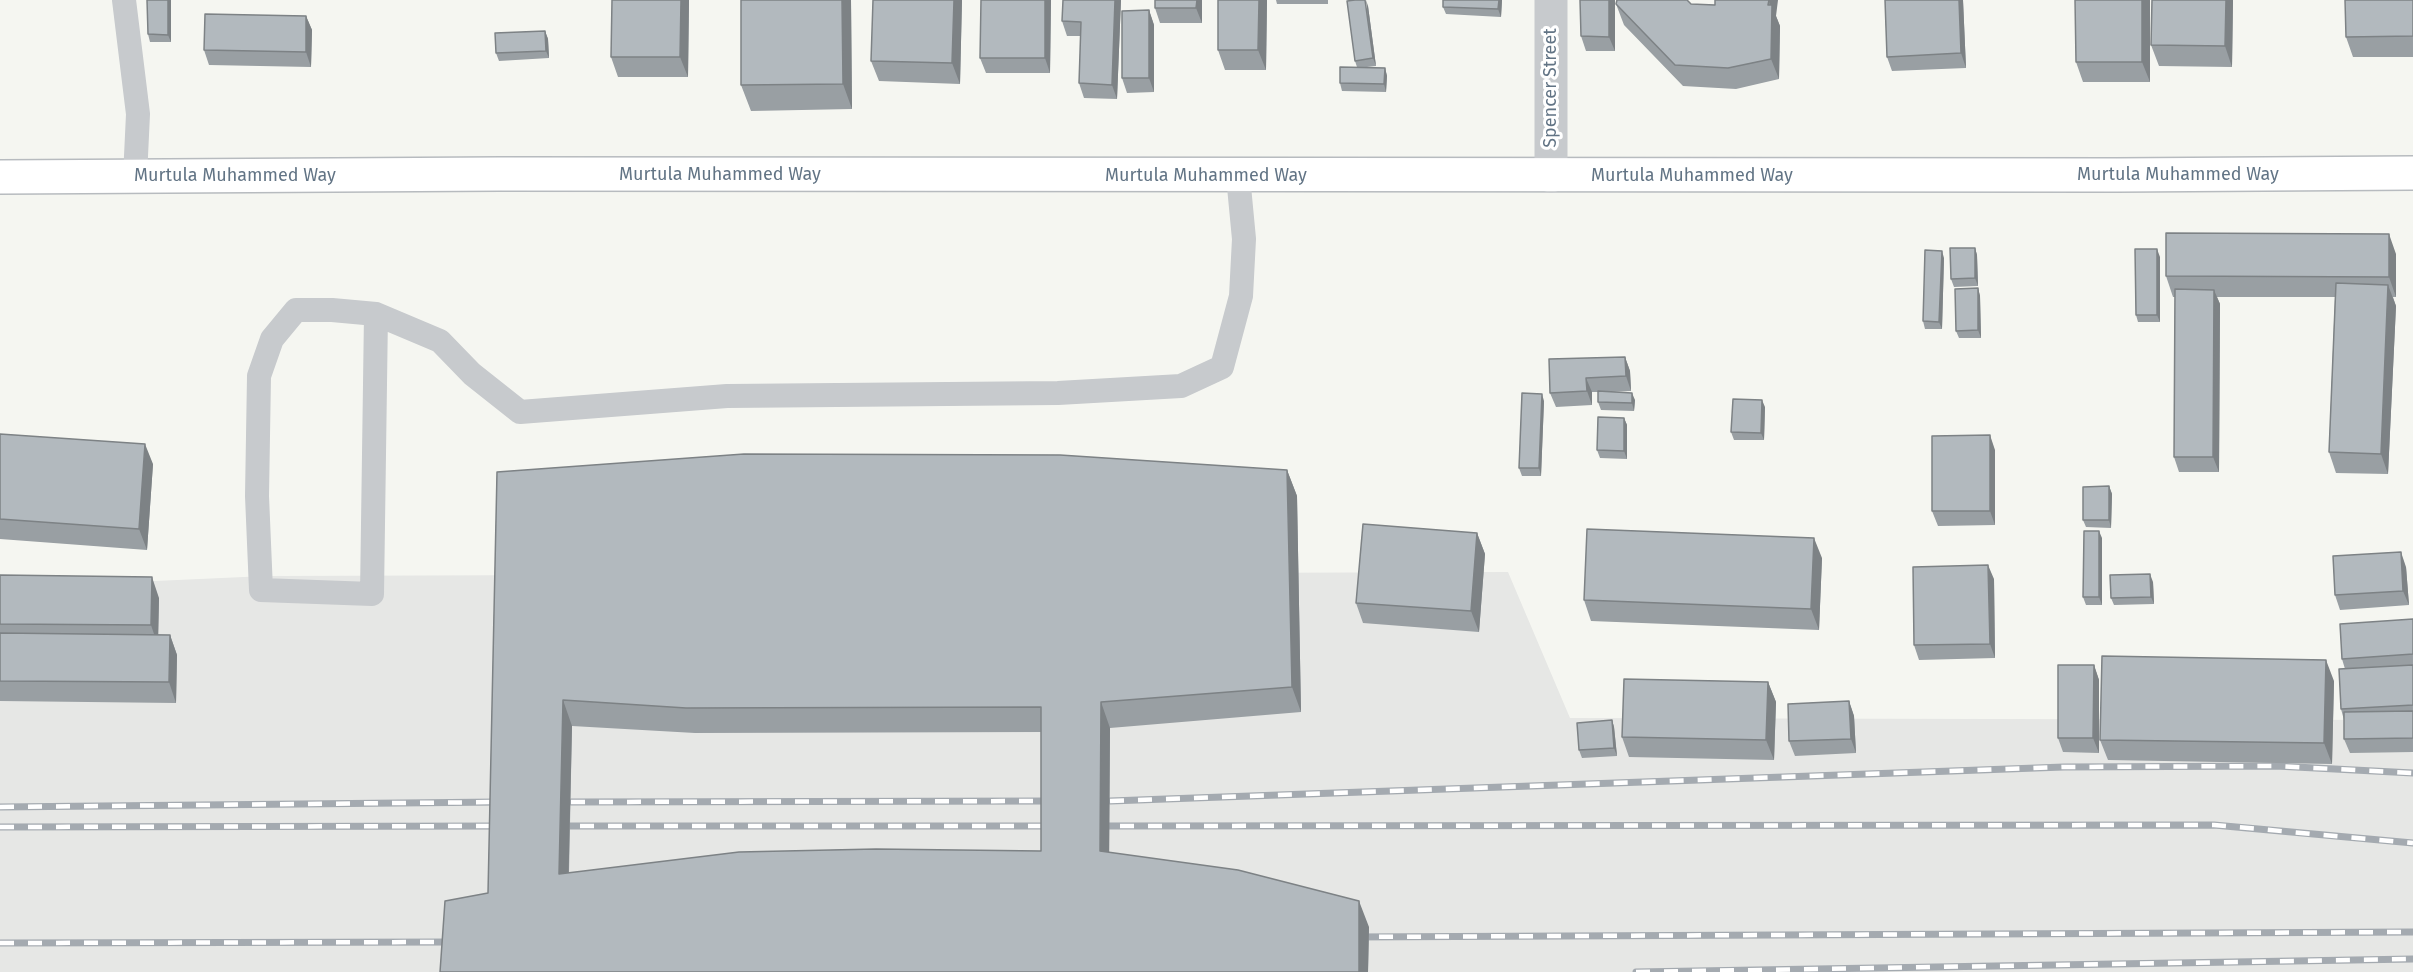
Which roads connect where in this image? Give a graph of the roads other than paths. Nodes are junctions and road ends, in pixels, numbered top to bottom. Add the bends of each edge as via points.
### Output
1 (124, 0) edge
2 (1551, 0) edge
3 (2413, 173) edge
4 (1238, 176) junction
5 (1551, 176) junction
6 (0, 177) edge
7 (135, 177) junction
8 (376, 314) junction

1 - 7 lane via 138,114
2 - 5 street, Spencer Street
3 - 5 main road, Murtula Muhammed Way
4 - 5 main road, Murtula Muhammed Way
4 - 7 main road, Murtula Muhammed Way
4 - 8 lane via 1244,239 1241,296 1222,367 1181,386 1058,393 727,396 520,412 472,374 440,341
6 - 7 main road, Murtula Muhammed Way
8 - 8 lane via 372,594 261,590 257,496 259,376 272,339 296,310

